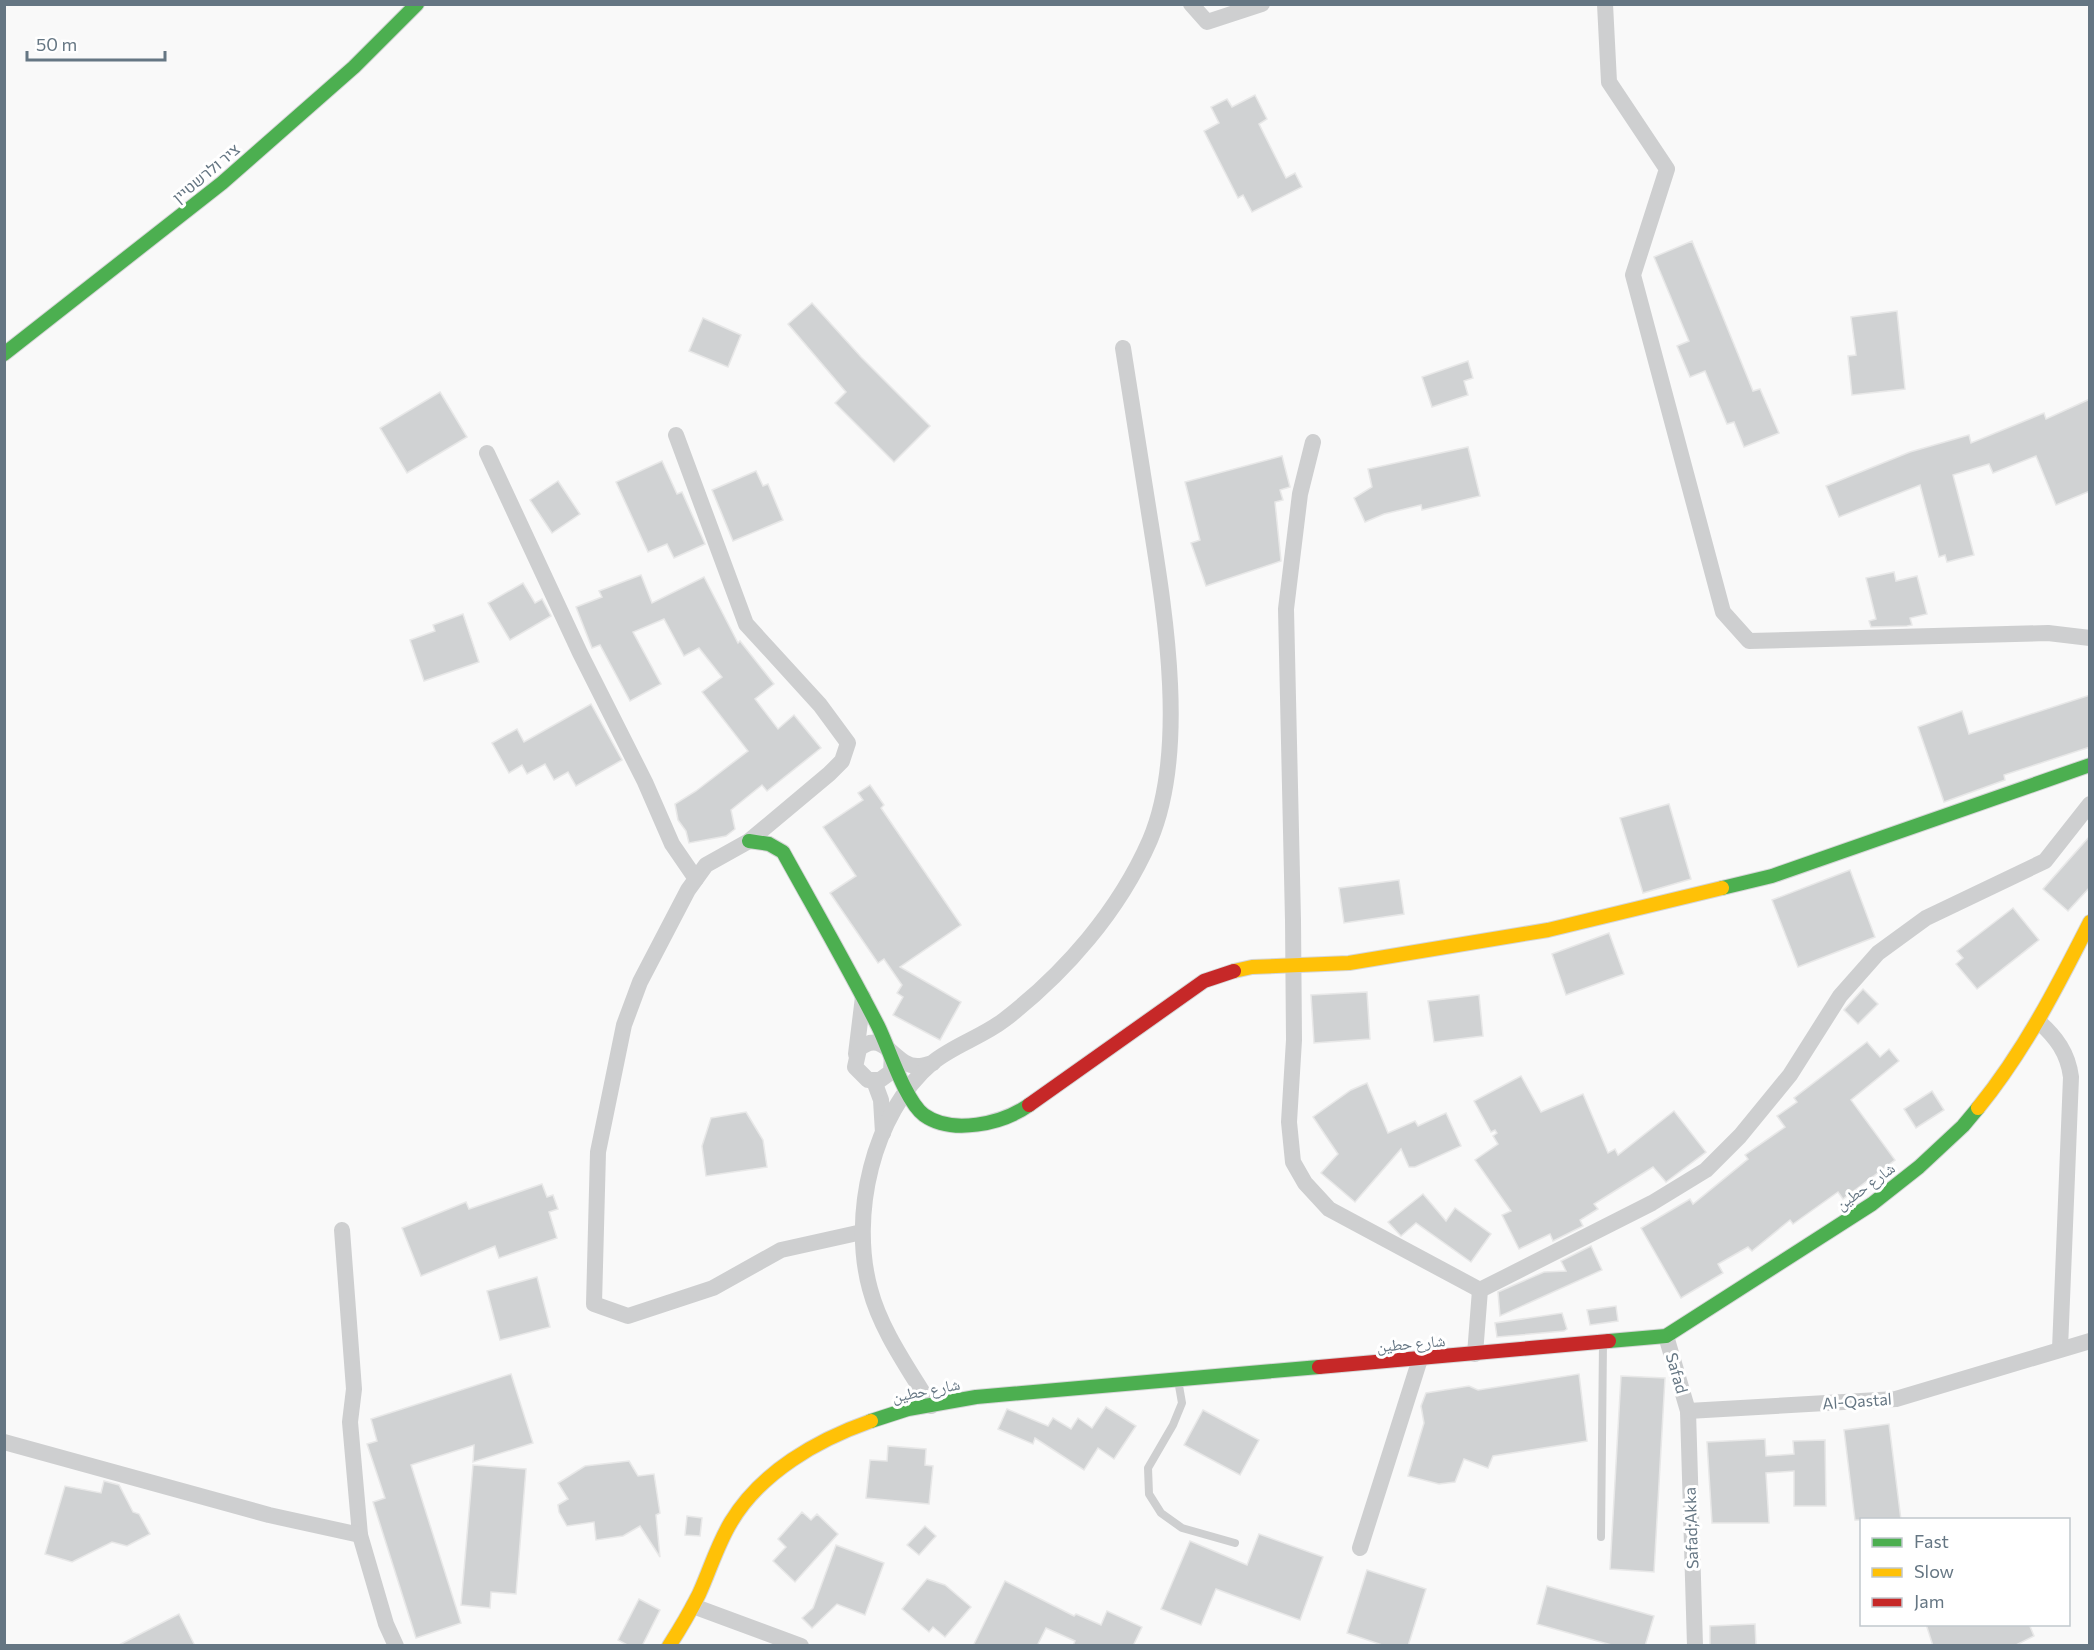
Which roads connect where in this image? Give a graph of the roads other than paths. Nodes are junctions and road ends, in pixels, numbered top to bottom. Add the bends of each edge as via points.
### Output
1 (417, 4) edge
2 (1191, 4) edge
3 (1262, 4) edge
4 (1605, 4) edge
5 (1123, 348) dead end
6 (4, 354) edge
7 (676, 435) dead end
8 (1313, 442) dead end
9 (487, 453) dead end
10 (2090, 638) edge
11 (2090, 765) edge
12 (793, 804) junction
13 (2090, 804) edge
14 (749, 841) junction
15 (783, 852) junction
16 (696, 879) junction
17 (2090, 922) edge
18 (1293, 966) junction
19 (863, 997) junction
20 (2039, 1022) junction
21 (892, 1053) junction
22 (856, 1054) junction
23 (933, 1063) junction
24 (874, 1081) junction
25 (907, 1092) junction
26 (883, 1135) junction
27 (342, 1230) dead end
28 (862, 1232) junction
29 (1480, 1290) junction
30 (1665, 1336) junction
31 (2090, 1341) edge
32 (1603, 1342) junction
33 (2060, 1349) junction
34 (1475, 1354) junction
35 (1420, 1359) junction
36 (1178, 1380) junction
37 (931, 1406) junction
38 (1688, 1411) junction
39 (4, 1442) edge
40 (360, 1535) junction
41 (1601, 1537) dead end
42 (1235, 1543) dead end
43 (1360, 1548) dead end
44 (693, 1606) junction
45 (396, 1646) edge
46 (669, 1646) edge
47 (801, 1646) edge
48 (1695, 1646) edge

1 - 6 street, ציר ולרשטיין via 354,67 222,183
2 - 3 street via 1207,22
4 - 10 street via 1609,82 1667,169 1633,275 1723,612 1749,642 2048,633
5 - 23 street via 1168,633 1169,749 1164,792 1146,846 1091,937 1003,1021
7 - 12 street via 746,624 820,705 848,743 842,761
8 - 18 street via 1300,494 1286,609
9 - 16 street via 672,844
11 - 18 street via 1772,876 1548,930 1349,963
12 - 14 street
12 - 15 street via 778,835
13 - 29 street via 2045,861 1926,918 1878,953 1840,996 1790,1075 1706,1170 1652,1203
14 - 15 street via 769,844
14 - 16 street via 706,865
15 - 19 street
16 - 28 street via 645,973 624,1025 598,1152 594,1304 628,1316 713,1288 781,1250
17 - 20 street, شارع حطين
18 - 25 street via 1252,967 1204,981 1076,1074 1003,1120 973,1125 943,1122 924,1115
18 - 29 street via 1289,1122 1293,1162 1301,1176 1329,1209
19 - 21 street
19 - 22 street
20 - 30 street, شارع حطين via 1964,1126 1919,1167 1872,1204
20 - 33 street via 2055,1036 2071,1077
21 - 22 street via 883,1044 870,1042
21 - 23 street via 905,1063
21 - 24 street via 891,1072
21 - 25 street
22 - 24 street via 858,1072
23 - 25 street
24 - 25 street via 888,1090
24 - 26 street via 881,1100
25 - 26 street
26 - 28 street via 871,1166
27 - 40 street via 354,1389 350,1422
28 - 37 street via 870,1291 887,1331
29 - 34 street
30 - 32 street, شارع حطين
30 - 38 street, Safad
31 - 33 street, Al-Qastal
32 - 34 street, شارع حطين
32 - 41 lane
33 - 38 street, Al-Qastal via 1896,1399
34 - 35 street, شارع حطين
35 - 36 street, شارع حطين
35 - 43 street
36 - 37 street, شارع حطين via 976,1397
36 - 42 lane via 1182,1403 1148,1468 1149,1494 1161,1512 1182,1528
37 - 44 street, شارع حطين via 887,1415 832,1437 779,1470 738,1511 714,1554
38 - 48 street, Safad;Akka
39 - 40 street via 269,1515
40 - 45 street
44 - 46 street, شارع حطين
44 - 47 street

